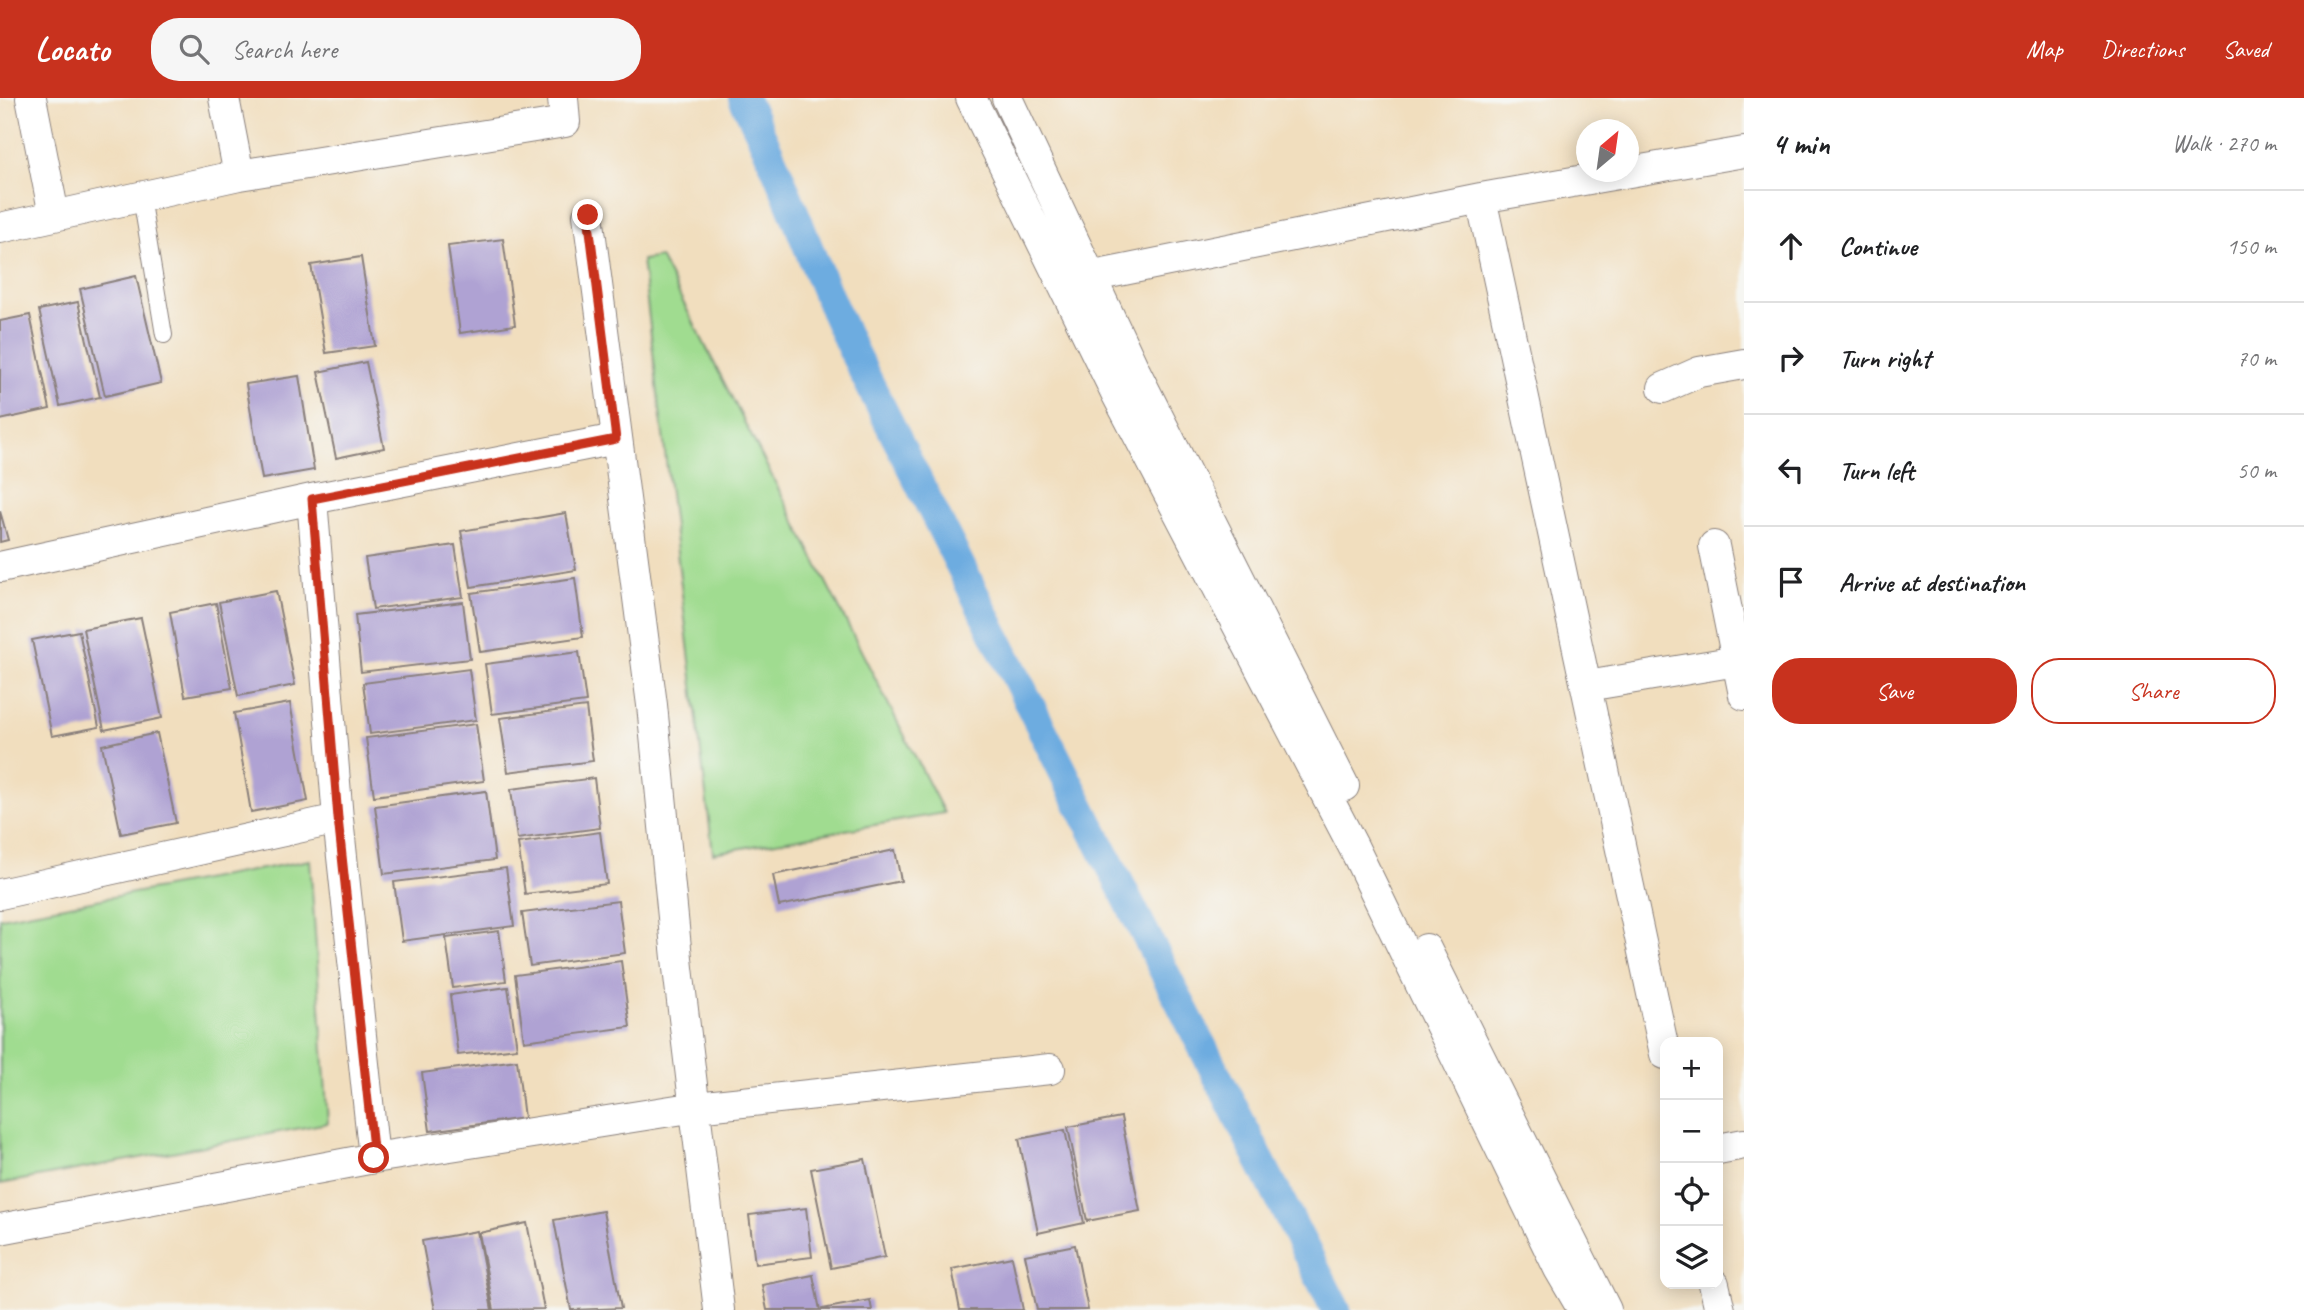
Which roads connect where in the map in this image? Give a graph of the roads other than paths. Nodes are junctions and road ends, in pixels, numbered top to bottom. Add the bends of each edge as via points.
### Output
1 (31, 98) edge
2 (224, 98) edge
3 (563, 98) edge
4 (971, 98) edge
5 (1007, 98) edge
6 (1744, 152) edge
7 (239, 175) junction
8 (141, 197) junction
9 (1481, 198) junction
10 (54, 215) junction
11 (588, 215) dead end
12 (0, 228) edge
13 (1091, 275) junction
14 (1062, 283) junction
15 (164, 335) dead end
16 (1744, 364) edge
17 (1663, 388) dead end
18 (616, 439) junction
19 (312, 499) junction
20 (1714, 547) dead end
21 (0, 567) edge
22 (1737, 661) junction
23 (1587, 686) junction
24 (1744, 695) edge
25 (338, 818) junction
26 (0, 894) edge
27 (1661, 1037) edge
28 (1051, 1069) dead end
29 (696, 1107) junction
30 (1744, 1144) edge
31 (1723, 1148) edge
32 (374, 1158) junction
33 (0, 1228) edge
34 (1715, 1289) edge
35 (719, 1310) edge
36 (1583, 1310) edge
37 (1606, 1310) edge
38 (1720, 1310) edge

1 - 10 street
2 - 7 street
3 - 7 street via 565,122
4 - 14 street
5 - 13 street
6 - 9 street
7 - 8 street
8 - 10 street
8 - 15 lane
9 - 13 street
9 - 23 street
10 - 12 street
11 - 18 street
13 - 14 street
13 - 37 street via 1142,386
14 - 36 street via 1353,846
16 - 17 street via 1699,372
18 - 19 street
18 - 29 street via 652,705
19 - 21 street
19 - 25 street
20 - 22 street
22 - 23 street
22 - 24 street
23 - 27 street
25 - 26 street
25 - 32 street
28 - 29 street
29 - 32 street
29 - 35 street
30 - 31 street
32 - 33 street
34 - 38 street

